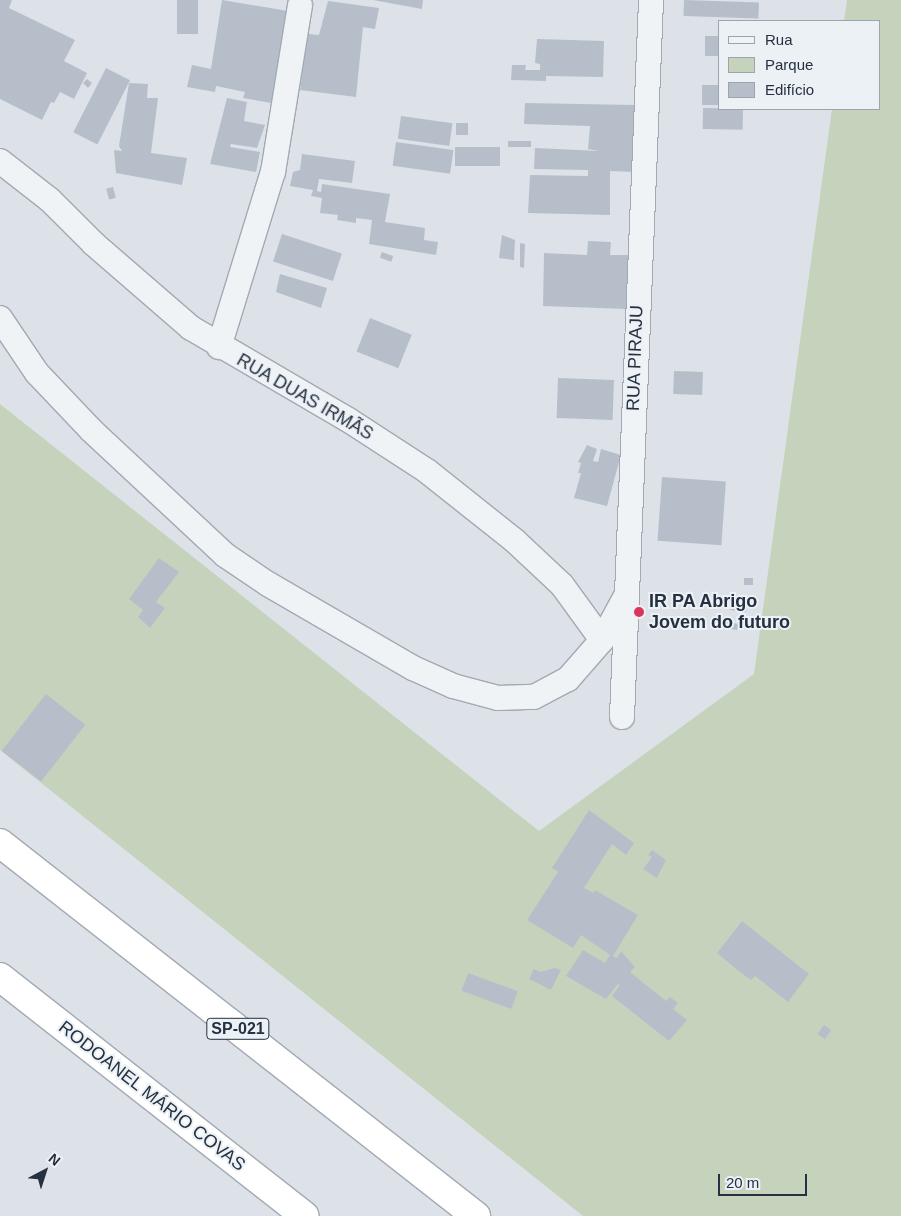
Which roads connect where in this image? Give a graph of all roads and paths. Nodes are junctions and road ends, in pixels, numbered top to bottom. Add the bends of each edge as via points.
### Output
1 (651, 0) edge
2 (300, 5) dead end
3 (0, 161) edge
4 (0, 318) edge
5 (219, 347) junction
6 (626, 596) junction
7 (602, 640) junction
8 (622, 717) dead end
9 (0, 843) edge
10 (0, 977) edge
11 (304, 1216) edge
12 (476, 1216) edge

1 - 6 street, RUA PIRAJU
2 - 5 street via 274,172
3 - 5 street, RUA DUAS IRMÃS via 50,200 164,306
4 - 7 street via 37,373 91,430 225,555 268,584 413,668 452,686 498,698 534,697 568,680
5 - 7 street, RUA DUAS IRMÃS via 347,419 428,471 515,541 562,585
6 - 7 street
6 - 8 street, RUA PIRAJU
9 - 12 highway, SP-021
10 - 11 highway, RODOANEL MÁRIO COVAS

